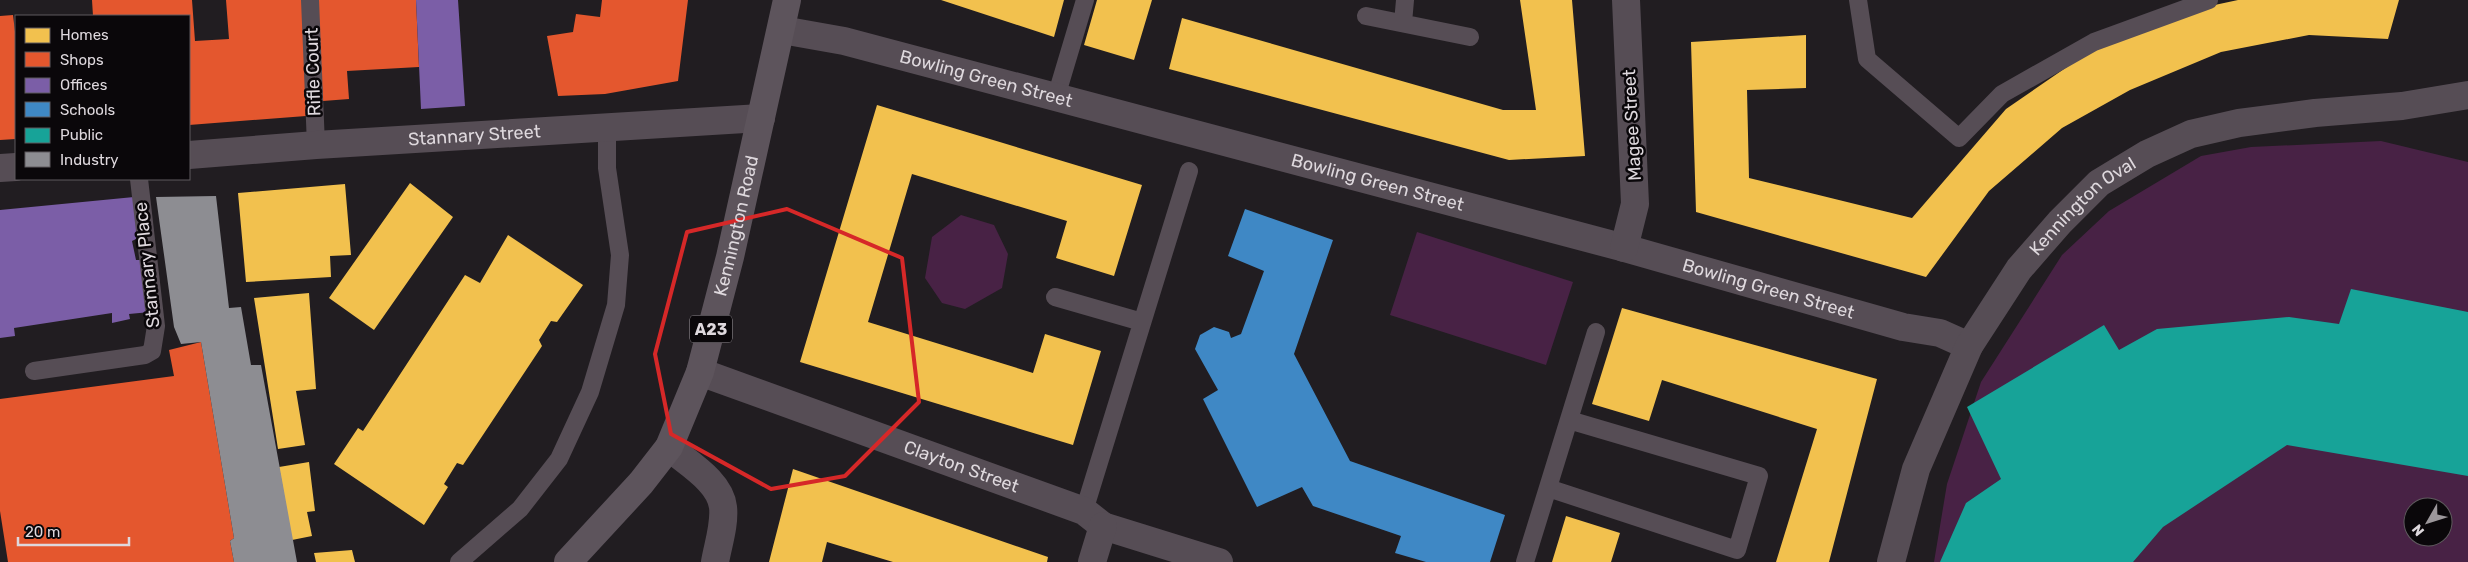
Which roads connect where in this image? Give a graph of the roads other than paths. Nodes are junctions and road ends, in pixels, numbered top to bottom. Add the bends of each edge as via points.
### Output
1 (310, 0) edge
2 (787, 0) edge
3 (1085, 0) edge
4 (1406, 0) edge
5 (1626, 0) edge
6 (1858, 0) edge
7 (2209, 0) edge
8 (1366, 16) dead end
9 (1403, 23) junction
10 (782, 30) junction
11 (1470, 37) dead end
12 (2468, 94) edge
13 (1056, 97) junction
14 (761, 118) junction
15 (607, 127) junction
16 (316, 144) junction
17 (190, 155) edge
18 (15, 167) edge
19 (0, 168) edge
20 (1190, 171) dead end
21 (139, 180) edge
22 (1624, 248) junction
23 (1055, 298) dead end
24 (1142, 322) junction
25 (1596, 332) dead end
26 (1968, 346) junction
27 (34, 371) dead end
28 (700, 372) junction
29 (1569, 420) junction
30 (669, 447) junction
31 (1548, 488) junction
32 (1093, 519) junction
33 (459, 562) edge
34 (568, 562) edge
35 (715, 562) edge
36 (1092, 562) edge
37 (1219, 562) edge
38 (1525, 562) edge
39 (1891, 562) edge

1 - 16 lane, Rifle Court
2 - 10 highway, Kennington Road / A23
3 - 13 lane
4 - 9 lane
5 - 22 street, Magee Street via 1635,204
6 - 7 lane via 1867,59 1959,138 2002,94 2094,42
8 - 9 lane
9 - 11 lane
10 - 13 street, Bowling Green Street via 844,41
10 - 14 highway, Kennington Road / A23
12 - 26 street, Kennington Oval via 2402,106 2240,123 2191,134 2147,154 2099,183 2060,222 2019,269
13 - 22 street, Bowling Green Street
14 - 15 street, Stannary Street
14 - 28 highway, Kennington Road / A23
15 - 16 street, Stannary Street
15 - 33 lane via 607,168 620,255 616,305 590,392 559,459 520,508
16 - 17 street, Stannary Street
18 - 19 street
20 - 24 lane
21 - 27 lane, Stannary Place via 156,326 152,351 146,355
22 - 26 street, Bowling Green Street via 1903,327 1940,333
23 - 24 lane
24 - 32 lane
25 - 29 lane
26 - 39 street, Kennington Oval via 1916,469
28 - 30 highway, Kennington Road / A23
28 - 32 street, Clayton Street
29 - 31 lane
29 - 31 lane via 1759,476 1738,550
30 - 34 highway, Kennington Road / A23 via 641,484
30 - 35 street via 706,478 719,496 723,507
31 - 38 lane
32 - 36 street
32 - 37 street, Clayton Street

